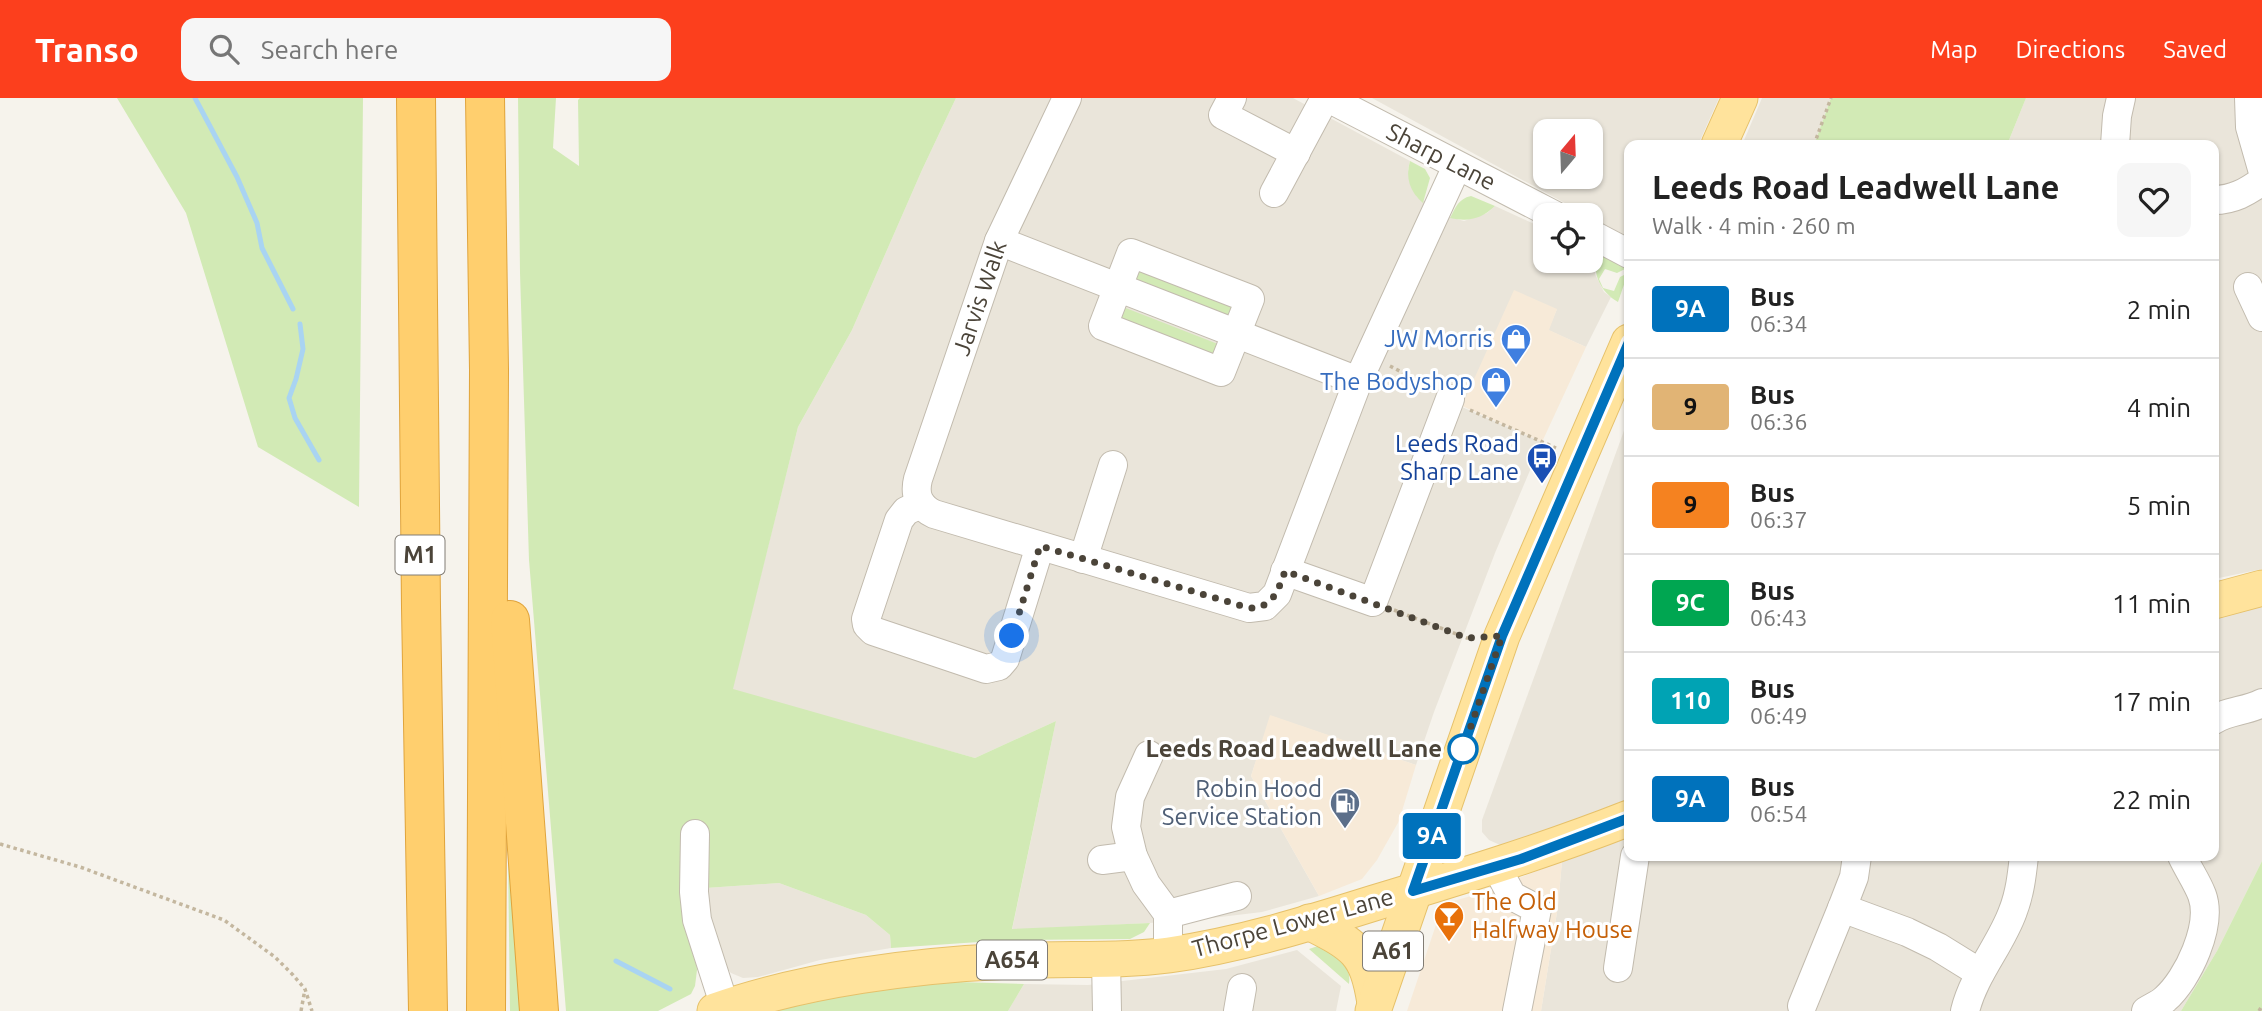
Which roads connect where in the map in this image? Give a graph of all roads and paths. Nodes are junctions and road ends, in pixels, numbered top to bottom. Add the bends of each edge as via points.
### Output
1 (416, 98) edge
2 (485, 98) edge
3 (1067, 98) edge
4 (1232, 98) edge
5 (1326, 98) edge
6 (1740, 98) edge
7 (1831, 98) edge
8 (2121, 98) edge
9 (2249, 98) edge
10 (1721, 140) edge
11 (1816, 140) edge
12 (2115, 140) edge
13 (1296, 153) junction
14 (1458, 166) junction
15 (2262, 169) edge
16 (2262, 181) edge
17 (1274, 194) dead end
18 (2219, 200) edge
19 (1533, 204) edge
20 (1603, 240) edge
21 (999, 241) junction
22 (1624, 251) edge
23 (2248, 287) dead end
24 (1117, 289) junction
25 (2256, 321) edge
26 (1236, 335) junction
27 (1624, 354) edge
28 (489, 370) junction
29 (1359, 382) junction
30 (1450, 399) dead end
31 (1112, 465) dead end
32 (920, 504) junction
33 (1040, 546) junction
34 (1083, 559) junction
35 (1281, 583) junction
36 (2262, 587) edge
37 (2219, 600) edge
38 (1373, 602) junction
39 (1502, 636) junction
40 (2262, 703) edge
41 (2219, 716) edge
42 (1149, 755) dead end
43 (1439, 817) junction
44 (1624, 820) edge
45 (695, 834) dead end
46 (0, 844) edge
47 (1133, 856) junction
48 (1102, 860) dead end
49 (1635, 861) edge
50 (1856, 861) edge
51 (2023, 861) edge
52 (2185, 861) edge
53 (1496, 866) junction
54 (1413, 891) junction
55 (1237, 896) dead end
56 (1842, 908) junction
57 (1168, 914) junction
58 (1310, 922) junction
59 (1168, 955) junction
60 (1106, 959) junction
61 (1618, 968) dead end
62 (1980, 973) junction
63 (305, 989) junction
64 (2262, 1006) edge
65 (1374, 1007) edge
66 (720, 1009) edge
67 (1801, 1009) edge
68 (301, 1011) edge
69 (312, 1011) edge
70 (428, 1011) edge
71 (486, 1011) edge
72 (539, 1011) edge
73 (1107, 1011) edge
74 (1517, 1011) edge
75 (1965, 1011) edge
76 (2146, 1011) edge
77 (2259, 1011) edge

1 - 70 highway, M1
2 - 28 highway
3 - 21 street, Jarvis Walk
4 - 13 street via 1223,115
5 - 13 street
5 - 14 street, Sharp Lane
6 - 10 main road
7 - 11 path
8 - 12 street
9 - 15 street via 2250,127
13 - 17 street
14 - 19 street, Sharp Lane
14 - 29 street
16 - 18 street via 2247,192
20 - 22 street
21 - 24 street
21 - 32 street, Jarvis Walk via 918,479
23 - 25 street
24 - 26 street
24 - 26 street via 1131,253 1155,262 1250,299
24 - 26 street via 1103,326 1221,372
26 - 29 street
27 - 39 main road, A61
28 - 71 highway
28 - 72 highway
29 - 35 street
30 - 38 street
31 - 34 street
32 - 33 street via 934,514
32 - 33 street via 905,511 899,520 866,619 873,631 986,669 999,666
33 - 34 street
34 - 35 street via 1249,608 1265,606
35 - 38 street
36 - 37 main road
38 - 39 path via 1467,638
39 - 43 main road, A61
40 - 41 street
42 - 47 street via 1130,797 1126,827
43 - 53 main road via 1458,850
43 - 54 main road, A61
44 - 53 main road, A654
45 - 66 street via 697,920
46 - 63 path via 80,867 224,920 275,957
47 - 48 street
47 - 57 street
49 - 61 street
50 - 56 street
51 - 62 street via 2013,911
52 - 76 street via 2203,896 2206,919 2183,975 2166,999
53 - 54 main road, A654
53 - 74 street via 1512,896 1536,908
54 - 58 main road, Thorpe Lower Lane / A654
54 - 65 main road, A61
55 - 57 street
56 - 62 street via 1907,932
56 - 67 street
57 - 59 street
58 - 59 main road, Thorpe Lower Lane / A654
58 - 65 main road via 1354,948 1371,979
59 - 60 main road, Thorpe Lower Lane / A654
60 - 66 main road, Thorpe Lower Lane / A654 via 928,966 753,998
60 - 73 street
62 - 75 street
63 - 68 path
63 - 69 path
64 - 77 path

